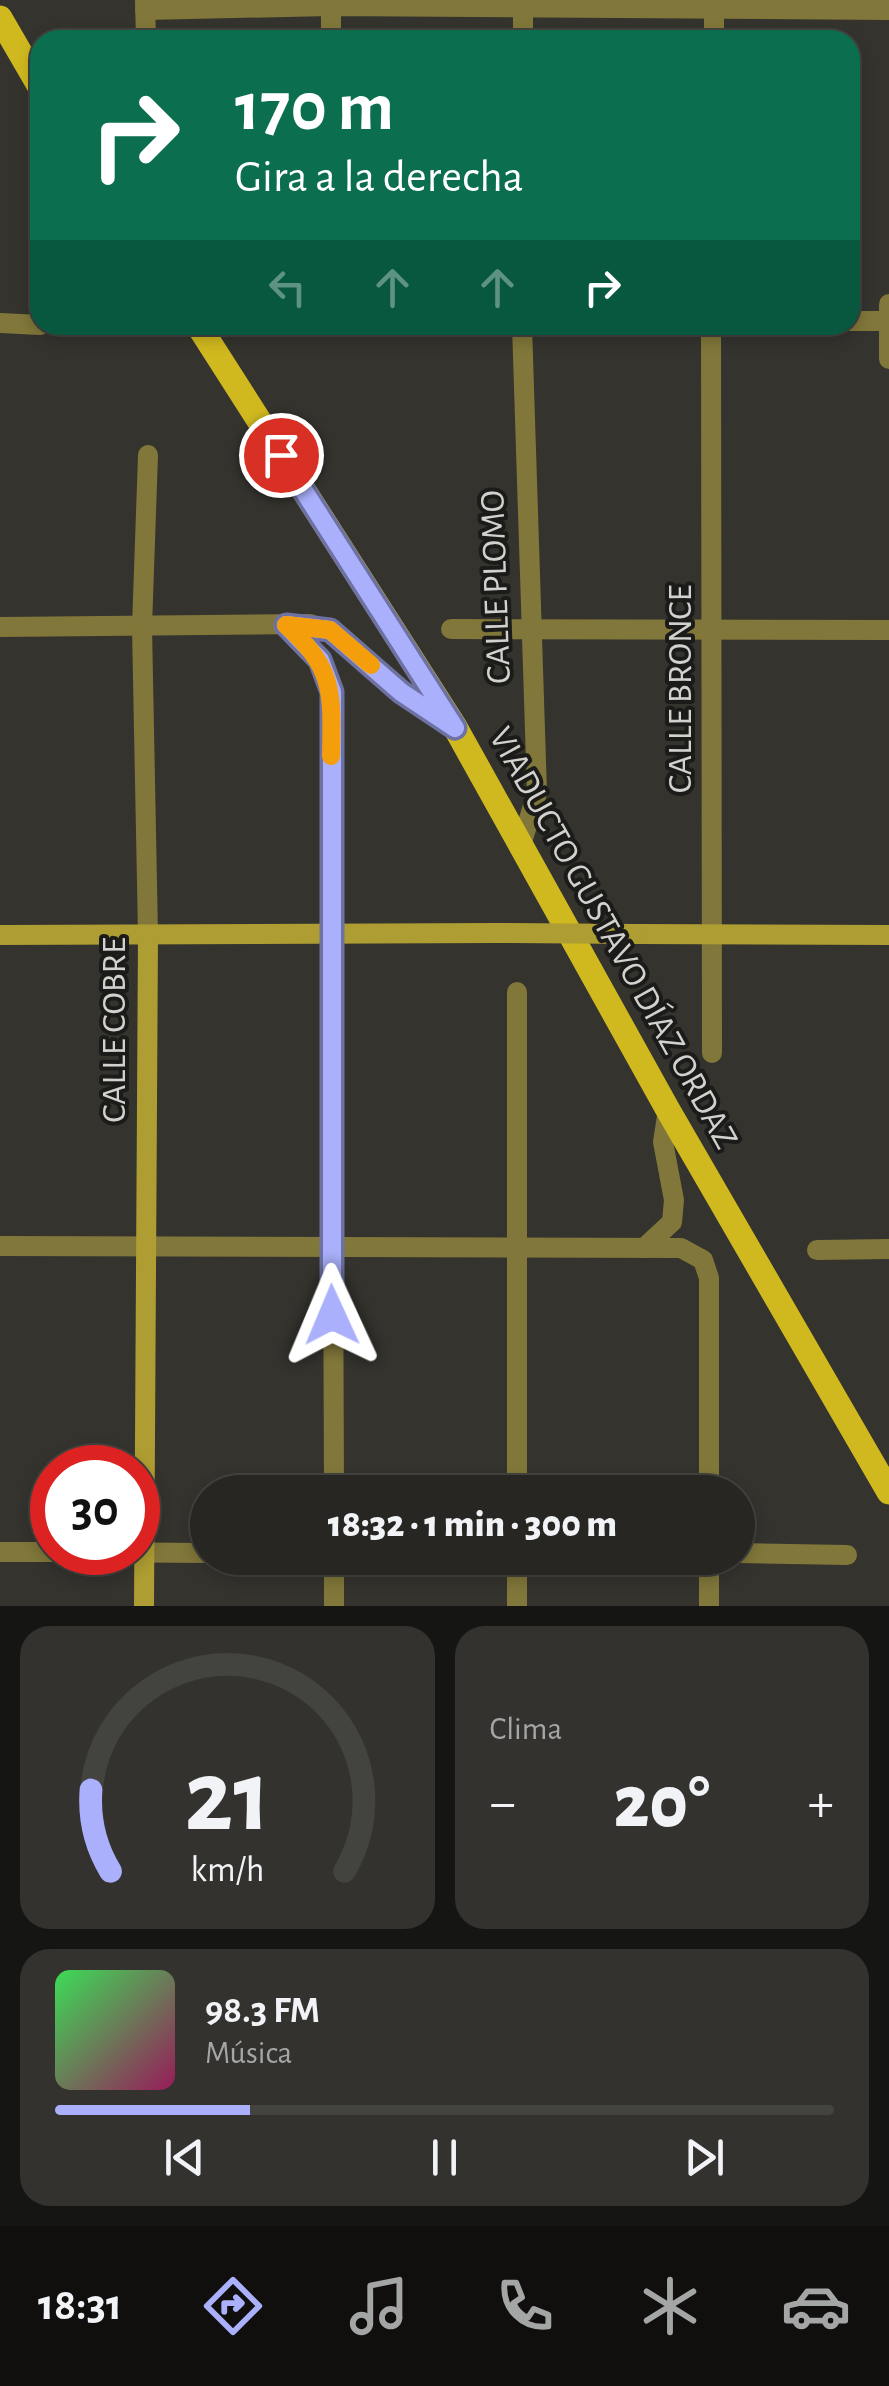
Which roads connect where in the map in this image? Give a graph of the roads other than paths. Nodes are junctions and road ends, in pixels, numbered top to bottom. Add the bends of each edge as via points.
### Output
1 (331, 3) edge
2 (145, 5) edge
3 (523, 5) edge
4 (714, 5) edge
5 (889, 10) edge
6 (0, 18) edge
7 (146, 30) edge
8 (331, 30) edge
9 (30, 70) edge
10 (889, 304) edge
11 (889, 321) edge
12 (860, 322) edge
13 (0, 323) edge
14 (30, 324) edge
15 (204, 335) edge
16 (522, 335) edge
17 (711, 335) edge
18 (889, 359) edge
19 (148, 455) dead end
20 (286, 625) junction
21 (142, 626) junction
22 (0, 627) edge
23 (451, 629) dead end
24 (528, 630) junction
25 (712, 630) junction
26 (889, 630) edge
27 (455, 728) junction
28 (522, 845) junction
29 (331, 932) junction
30 (714, 934) junction
31 (148, 935) junction
32 (0, 936) edge
33 (889, 936) edge
34 (516, 992) dead end
35 (712, 1053) dead end
36 (668, 1110) junction
37 (331, 1244) junction
38 (0, 1246) edge
39 (146, 1246) junction
40 (518, 1248) junction
41 (644, 1248) junction
42 (889, 1249) edge
43 (817, 1250) dead end
44 (145, 1445) edge
45 (334, 1475) edge
46 (518, 1475) edge
47 (709, 1475) edge
48 (888, 1488) edge
49 (0, 1552) edge
50 (30, 1552) edge
51 (190, 1553) edge
52 (755, 1553) edge
53 (160, 1554) edge
54 (846, 1554) dead end
55 (144, 1575) edge
56 (334, 1575) edge
57 (517, 1575) edge
58 (709, 1575) edge
59 (144, 1606) edge
60 (334, 1606) edge
61 (517, 1606) edge
62 (709, 1606) edge

1 - 2 street
1 - 3 street
1 - 8 street
2 - 7 street
3 - 4 street
4 - 5 street
6 - 9 main road
10 - 11 street
11 - 12 street
11 - 18 street
13 - 14 street
15 - 27 main road, VIADUCTO GUSTAVO DÍAZ ORDAZ
16 - 24 street, CALLE PLOMO
17 - 25 street, CALLE BRONCE
19 - 21 street, CALLE COBRE
20 - 21 street
20 - 27 street via 330,630
20 - 29 street via 320,660 332,692
21 - 22 street
21 - 31 street, CALLE COBRE
23 - 24 street
24 - 25 street
24 - 28 street, CALLE PLOMO via 537,793
25 - 26 street
25 - 30 street, CALLE BRONCE
27 - 28 main road, VIADUCTO GUSTAVO DÍAZ ORDAZ
28 - 36 main road, VIADUCTO GUSTAVO DÍAZ ORDAZ
29 - 30 street, bridge
29 - 31 street
29 - 37 street
30 - 33 street
30 - 35 street, CALLE BRONCE
31 - 32 street
31 - 39 street, CALLE COBRE
34 - 40 street
36 - 41 street via 663,1142 672,1222
36 - 48 main road, VIADUCTO GUSTAVO DÍAZ ORDAZ
37 - 39 street
37 - 40 street
37 - 45 street
38 - 39 street
39 - 44 street, CALLE COBRE
40 - 41 street
40 - 46 street
41 - 47 street via 681,1248 702,1260 709,1278
42 - 43 street
49 - 50 street
51 - 53 street
52 - 54 street
55 - 59 street, CALLE COBRE
56 - 60 street
57 - 61 street
58 - 62 street

